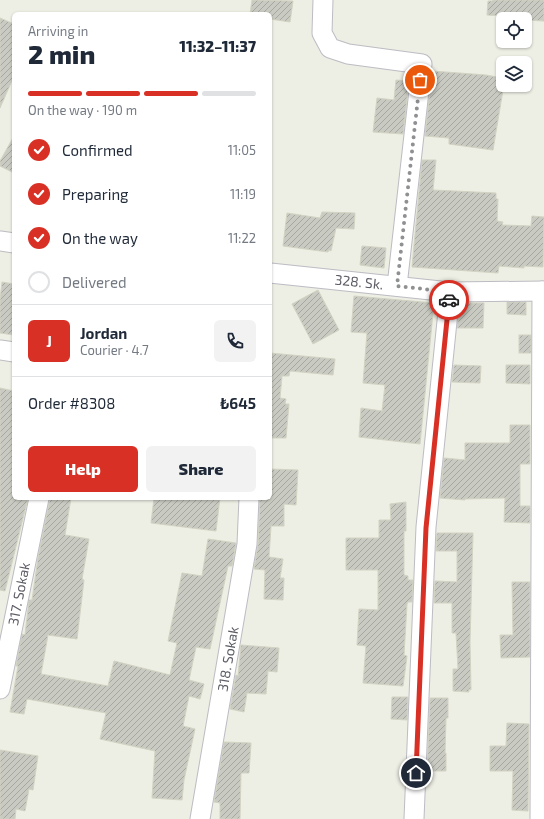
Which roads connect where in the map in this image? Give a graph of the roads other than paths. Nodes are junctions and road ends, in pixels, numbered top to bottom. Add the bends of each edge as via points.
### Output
1 (322, 0) edge
2 (0, 241) edge
3 (12, 243) edge
4 (272, 273) edge
5 (397, 286) junction
6 (543, 291) edge
7 (450, 292) junction
8 (0, 350) edge
9 (12, 352) edge
10 (39, 500) edge
11 (250, 500) edge
12 (0, 689) edge
13 (200, 819) edge
14 (414, 819) edge
15 (540, 819) edge

1 - 5 street via 322,33 330,48 348,54 422,64
2 - 3 street
4 - 5 street, 328. Sk.
5 - 7 street, 328. Sk.
6 - 7 street, 328. Sk.
6 - 15 street
7 - 14 street via 426,528
8 - 9 street
10 - 12 street, 317. Sokak
11 - 13 street, 318. Sokak via 247,544

